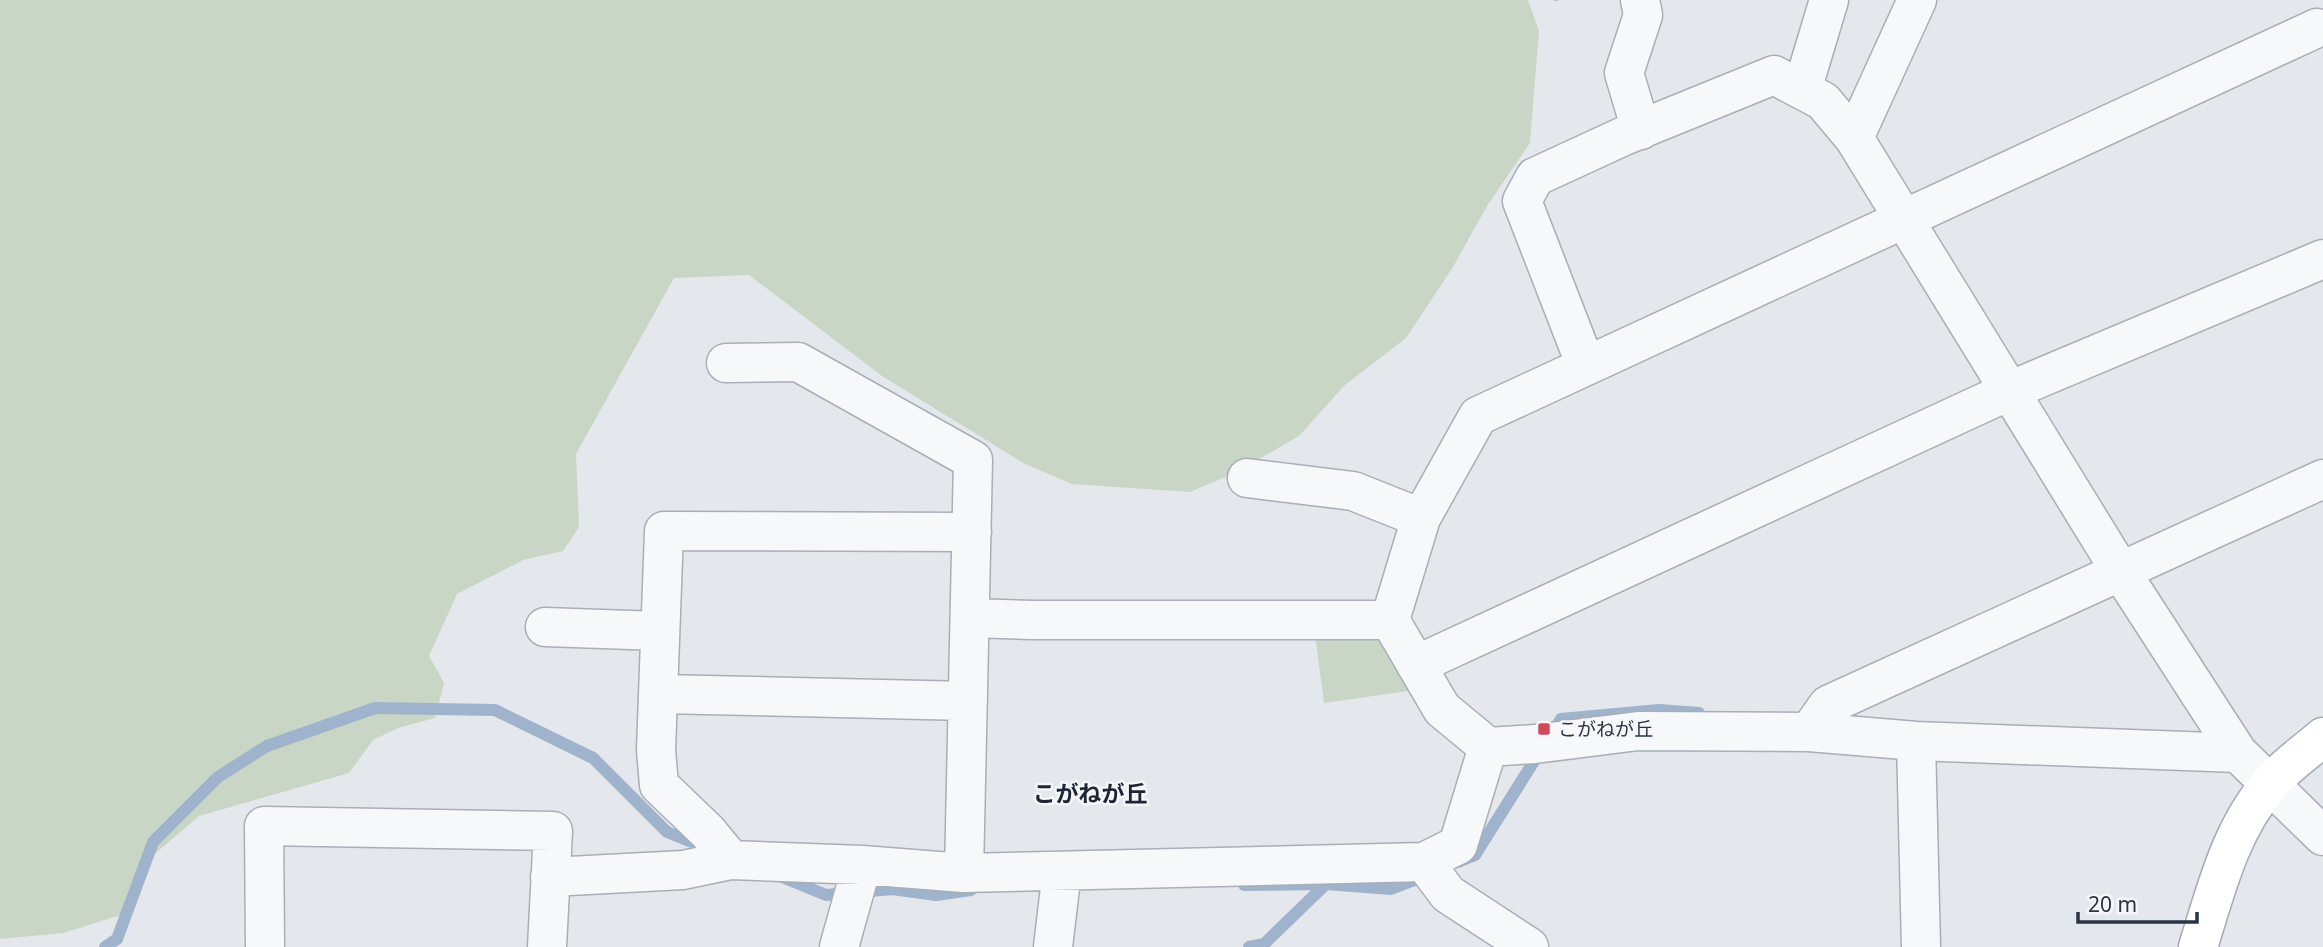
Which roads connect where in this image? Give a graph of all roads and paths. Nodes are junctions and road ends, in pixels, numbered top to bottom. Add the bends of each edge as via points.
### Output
1 (1640, 0) edge
2 (1829, 0) edge
3 (1917, 0) edge
4 (2314, 22) edge
5 (1802, 90) junction
6 (1641, 130) junction
7 (1854, 138) junction
8 (1904, 219) junction
9 (2323, 259) edge
10 (726, 363) dead end
11 (1586, 366) junction
12 (2009, 390) junction
13 (1247, 478) dead end
14 (2323, 480) edge
15 (1422, 518) junction
16 (972, 533) junction
17 (2121, 572) junction
18 (970, 618) junction
19 (1390, 620) junction
20 (545, 627) dead end
21 (660, 631) junction
22 (1416, 665) junction
23 (660, 694) junction
24 (968, 701) junction
25 (1809, 732) junction
26 (2323, 737) edge
27 (1916, 741) junction
28 (1488, 747) junction
29 (2238, 753) junction
30 (2270, 783) junction
31 (2323, 836) edge
32 (719, 846) junction
33 (1429, 870) junction
34 (964, 873) junction
35 (550, 877) junction
36 (857, 881) junction
37 (1061, 881) junction
38 (265, 947) edge
39 (547, 947) edge
40 (839, 947) edge
41 (1053, 947) edge
42 (1529, 947) edge
43 (1921, 947) edge
44 (2199, 947) edge

1 - 6 street via 1643,15 1624,74
2 - 5 street
3 - 7 street
4 - 8 street
5 - 6 street via 1774,75
5 - 7 street via 1823,101
6 - 11 street via 1535,177 1522,201
7 - 8 street
8 - 11 street
8 - 12 street
9 - 12 street
10 - 16 street via 799,362 973,460
11 - 15 street via 1478,416
12 - 17 street
12 - 22 street
13 - 15 street via 1353,491
14 - 17 street
15 - 19 street
16 - 18 street
16 - 21 street via 664,531
17 - 25 street via 1828,705
17 - 29 street
18 - 19 street
18 - 24 street
19 - 22 street
20 - 21 street
21 - 23 street
22 - 28 street via 1442,709
23 - 24 street
23 - 32 street via 659,785
24 - 34 street
25 - 27 street
25 - 28 street via 1638,731
26 - 30 main road
27 - 29 street
27 - 43 street
28 - 33 street via 1458,845
29 - 30 street
30 - 31 street
30 - 44 main road via 2228,850
32 - 35 street via 683,870
32 - 36 street
33 - 37 street
33 - 42 street via 1448,894
34 - 36 street
34 - 37 street
35 - 38 street via 553,831 264,826
35 - 39 street
36 - 40 street
37 - 41 street

